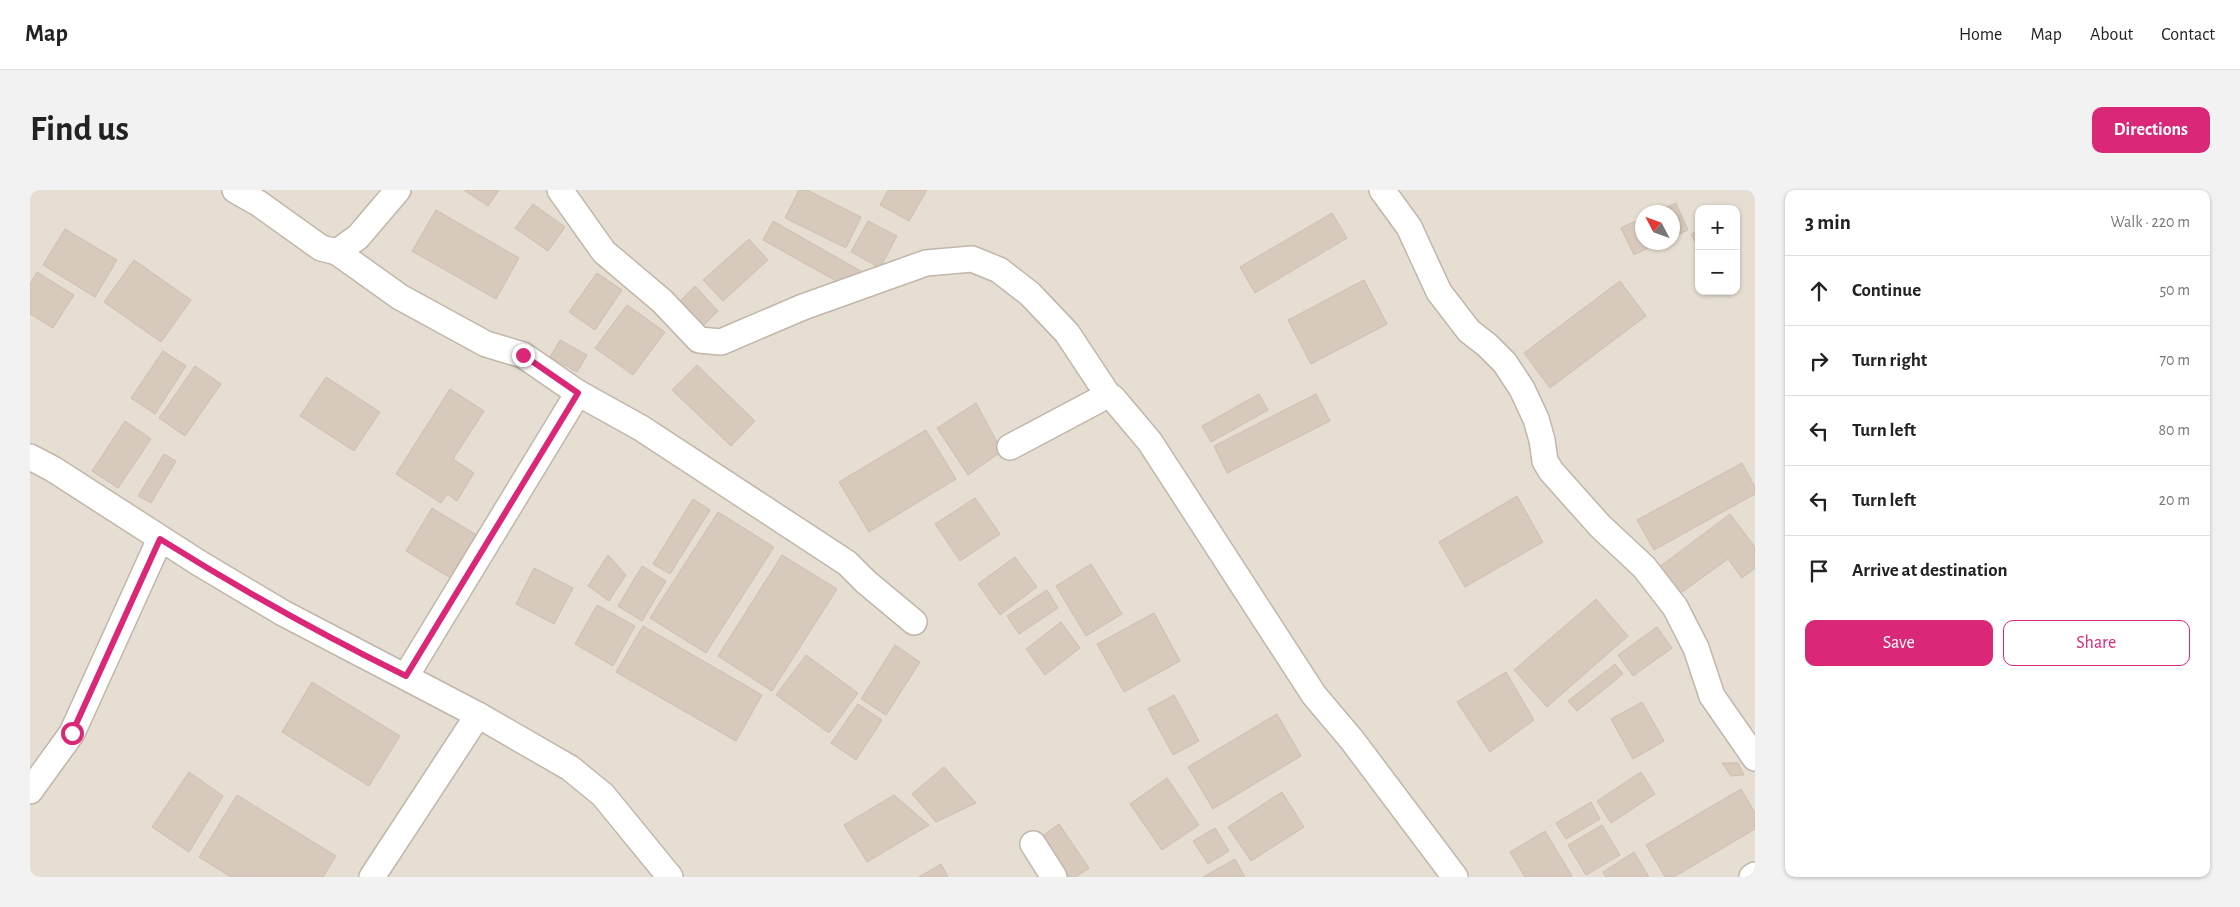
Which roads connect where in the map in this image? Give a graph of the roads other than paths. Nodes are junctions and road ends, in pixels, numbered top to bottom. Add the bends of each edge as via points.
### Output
1 (235, 190) edge
2 (398, 190) edge
3 (560, 190) edge
4 (1382, 190) edge
5 (337, 252) junction
6 (578, 393) junction
7 (1108, 395) junction
8 (1010, 447) dead end
9 (30, 457) edge
10 (160, 539) junction
11 (914, 622) dead end
12 (406, 676) junction
13 (478, 715) junction
14 (1755, 758) edge
15 (30, 791) edge
16 (1033, 844) dead end
17 (1755, 875) edge
18 (372, 877) edge
19 (670, 877) edge
20 (1054, 877) edge
21 (1455, 877) edge
22 (1752, 877) edge

1 - 5 street via 321,248
2 - 5 street via 358,237
3 - 7 street via 604,252 700,340 721,342 803,307 926,263 972,259 999,270 1030,294 1066,334
4 - 14 street via 1409,227 1439,292 1469,331 1504,363 1522,389 1536,418 1545,461 1551,471 1594,520 1644,567 1675,607 1696,648 1712,696
5 - 6 street via 400,297 486,344 523,355
6 - 11 street via 641,428 847,563
6 - 12 street
7 - 8 street
7 - 21 street via 1150,442 1314,695
9 - 10 street
10 - 12 street via 346,648
10 - 15 street via 72,733
12 - 13 street
13 - 18 street
13 - 19 street via 570,768 603,795
16 - 20 street
17 - 22 street

